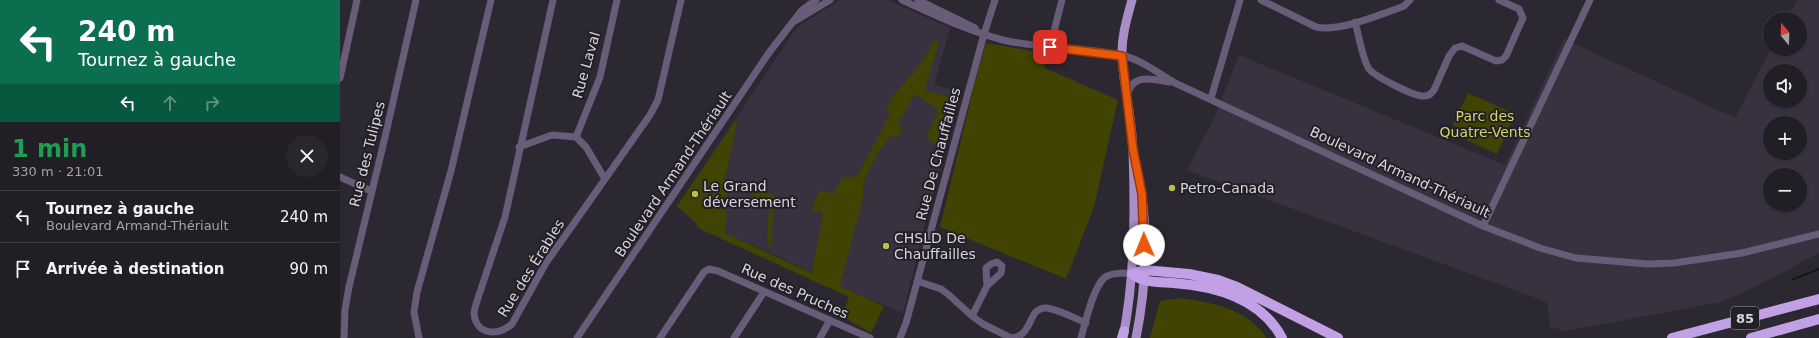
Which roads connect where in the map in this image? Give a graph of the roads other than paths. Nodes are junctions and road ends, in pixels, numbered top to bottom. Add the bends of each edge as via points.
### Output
1 (357, 0) edge
2 (416, 0) edge
3 (491, 0) edge
4 (553, 0) edge
5 (617, 0) edge
6 (681, 0) edge
7 (816, 0) edge
8 (830, 0) edge
9 (902, 0) edge
10 (918, 0) edge
11 (995, 0) edge
12 (1062, 0) edge
13 (1132, 0) edge
14 (1240, 0) edge
15 (1261, 0) edge
16 (1410, 0) edge
17 (1499, 0) edge
18 (1590, 0) edge
19 (1355, 22) junction
20 (790, 25) junction
21 (984, 34) junction
22 (1050, 47) junction
23 (1122, 56) junction
24 (340, 78) edge
25 (1175, 83) junction
26 (1127, 96) junction
27 (1212, 98) junction
28 (576, 137) junction
29 (519, 146) junction
30 (1133, 149) junction
31 (340, 177) edge
32 (605, 179) junction
33 (371, 191) junction
34 (1484, 226) junction
35 (1819, 234) edge
36 (1144, 270) junction
37 (1132, 274) junction
38 (1143, 280) junction
39 (917, 281) junction
40 (987, 286) dead end
41 (764, 292) junction
42 (1819, 299) edge
43 (972, 316) junction
44 (1819, 319) edge
45 (830, 320) junction
46 (1086, 323) junction
47 (1689, 334) junction
48 (1123, 336) edge
49 (344, 338) edge
50 (419, 338) edge
51 (577, 338) edge
52 (660, 338) edge
53 (734, 338) edge
54 (820, 338) edge
55 (870, 338) edge
56 (900, 338) edge
57 (1081, 338) edge
58 (1136, 338) edge
59 (1282, 338) edge
60 (1338, 338) edge
61 (1666, 338) edge
62 (1672, 338) edge
63 (1751, 338) edge

1 - 24 street
2 - 33 street, Rue des Tulipes
3 - 50 street via 451,171 417,292 414,312
4 - 29 street, Rue des Érables
5 - 28 street, Rue Laval via 600,77
6 - 32 street, Rue des Érables via 658,100
7 - 20 street, Boulevard Armand-Thériault via 802,10
8 - 20 street, Boulevard Armand-Thériault
9 - 21 street, Boulevard Armand-Thériault
10 - 21 street, Boulevard Armand-Thériault
11 - 21 street, Rue De Chauffailles
12 - 22 street
13 - 23 main road
14 - 27 street
15 - 19 street via 1316,27 1330,28
16 - 19 street via 1404,6
17 - 19 street via 1519,9 1523,18 1506,56 1496,61 1462,46 1455,48 1434,90 1426,96 1372,72 1367,64
18 - 34 street
20 - 51 street, Boulevard Armand-Thériault
21 - 22 street, Boulevard Armand-Thériault via 1009,41
21 - 39 street, Rue De Chauffailles
22 - 23 street, Boulevard Armand-Thériault
23 - 25 street, Boulevard Armand-Thériault
23 - 26 main road
25 - 26 street via 1150,78 1139,80 1129,88
25 - 27 street, Boulevard Armand-Thériault
26 - 30 main road
27 - 34 street, Boulevard Armand-Thériault
28 - 29 street via 552,135
28 - 32 street via 586,147
29 - 32 street, Rue des Érables via 504,217 474,313 477,323 486,331 496,333 512,324 546,263
30 - 36 main road via 1142,194
30 - 37 main road
31 - 33 street
33 - 49 street, Rue des Tulipes via 349,287
34 - 35 street, Boulevard Armand-Thériault via 1540,248 1576,258 1648,264 1742,253
36 - 37 highway
36 - 38 main road
36 - 60 highway via 1218,280
37 - 38 highway
37 - 46 street via 1112,274 1104,278 1096,290
37 - 48 main road
38 - 58 main road
38 - 59 highway via 1204,287 1235,296 1263,314
39 - 43 street via 941,289
39 - 56 street, Rue De Chauffailles
40 - 43 street
41 - 45 street, Rue des Pruches
41 - 52 street, Rue des Pruches via 709,269 704,272
41 - 53 street
42 - 47 highway, 85
43 - 46 street via 989,328 1011,338 1022,334 1034,314 1043,308 1052,309
44 - 63 highway, 85
45 - 54 street
45 - 55 street, Rue des Pruches
46 - 57 street
47 - 61 highway
47 - 62 highway, 85

